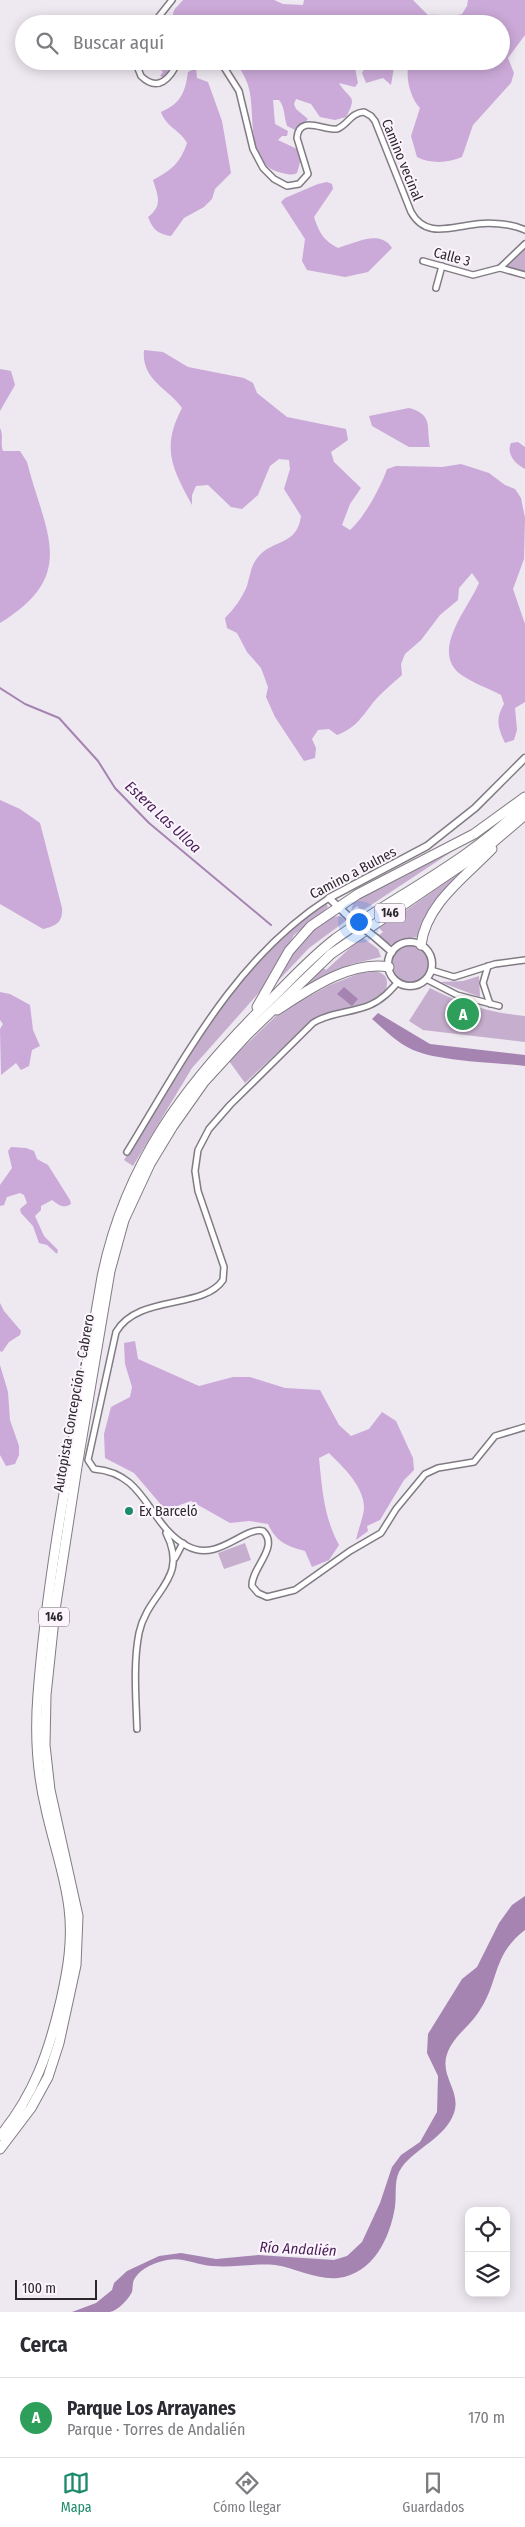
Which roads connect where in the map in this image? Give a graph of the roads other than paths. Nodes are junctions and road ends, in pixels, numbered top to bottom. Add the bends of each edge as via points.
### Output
1 (172, 0) edge
2 (160, 15) edge
3 (139, 70) edge
4 (174, 70) edge
5 (226, 70) edge
6 (525, 230) edge
7 (525, 244) edge
8 (424, 261) dead end
9 (442, 266) junction
10 (500, 268) junction
11 (525, 275) edge
12 (436, 288) dead end
13 (525, 758) edge
14 (525, 798) edge
15 (525, 804) edge
16 (525, 815) edge
17 (511, 828) junction
18 (329, 898) junction
19 (336, 907) junction
20 (421, 945) junction
21 (392, 952) junction
22 (525, 960) edge
23 (488, 966) junction
24 (389, 967) junction
25 (431, 970) junction
26 (426, 979) junction
27 (398, 982) junction
28 (490, 1004) junction
29 (499, 1006) dead end
30 (250, 1020) junction
31 (262, 1020) junction
32 (127, 1152) dead end
33 (525, 1427) edge
34 (164, 1528) junction
35 (183, 1543) junction
36 (174, 1559) junction
37 (137, 1729) dead end
38 (0, 2136) edge
39 (0, 2149) edge

1 - 2 street
3 - 4 street via 141,76 155,84 170,77
5 - 6 street, Camino vecinal via 239,91 256,156 266,172 282,184 296,185 307,176 307,165 297,138 302,128 313,124 337,129 344,126 351,116 364,112 375,121 411,212 420,224 440,231 480,224
7 - 10 street, Calle 3
8 - 9 street, Calle 3
9 - 10 street, Calle 3 via 473,275
9 - 12 street
10 - 11 street
13 - 18 street, Camino a Bulnes via 475,808 427,846
14 - 19 highway via 474,834
15 - 30 highway, Autopista Concepción - Cabrero / 146 via 480,843 326,946
16 - 17 highway, Autopista Concepción - Cabrero / 146
17 - 20 highway via 436,907 426,924
17 - 31 highway, Autopista Concepción - Cabrero / 146 via 331,954
18 - 19 street
18 - 32 street, Camino a Bulnes via 278,937 233,985
19 - 21 street, bridge
19 - 30 highway via 294,944
20 - 21 street via 405,943
20 - 25 street via 430,955
21 - 24 street
22 - 23 street
23 - 25 street via 454,977
23 - 28 street via 483,983
24 - 27 street
24 - 31 highway via 364,967 331,979
25 - 26 street
26 - 27 street via 415,985
26 - 28 street via 457,995
27 - 34 street via 370,1005 319,1020 209,1129 196,1162 198,1191 224,1267 223,1280 213,1290 137,1312 116,1332 88,1460 94,1469 109,1470 125,1478
28 - 29 street
30 - 38 highway, Autopista Concepción - Cabrero / 146 via 209,1063 166,1121 130,1186 105,1261 50,1591 37,1710 42,1791 69,1908 69,1960 42,2070 26,2101
31 - 39 highway, Autopista Concepción - Cabrero / 146 via 204,1082 163,1142 130,1207 111,1265 55,1610 46,1695 48,1775 78,1916 76,1965 48,2077 31,2108
33 - 35 street via 495,1436 474,1462 438,1468 425,1474 381,1533 289,1592 267,1597 252,1586 268,1546 268,1537 263,1531 255,1531 214,1549 197,1550
34 - 35 street
34 - 36 street
35 - 36 street
36 - 37 street via 170,1577 140,1629 136,1668

